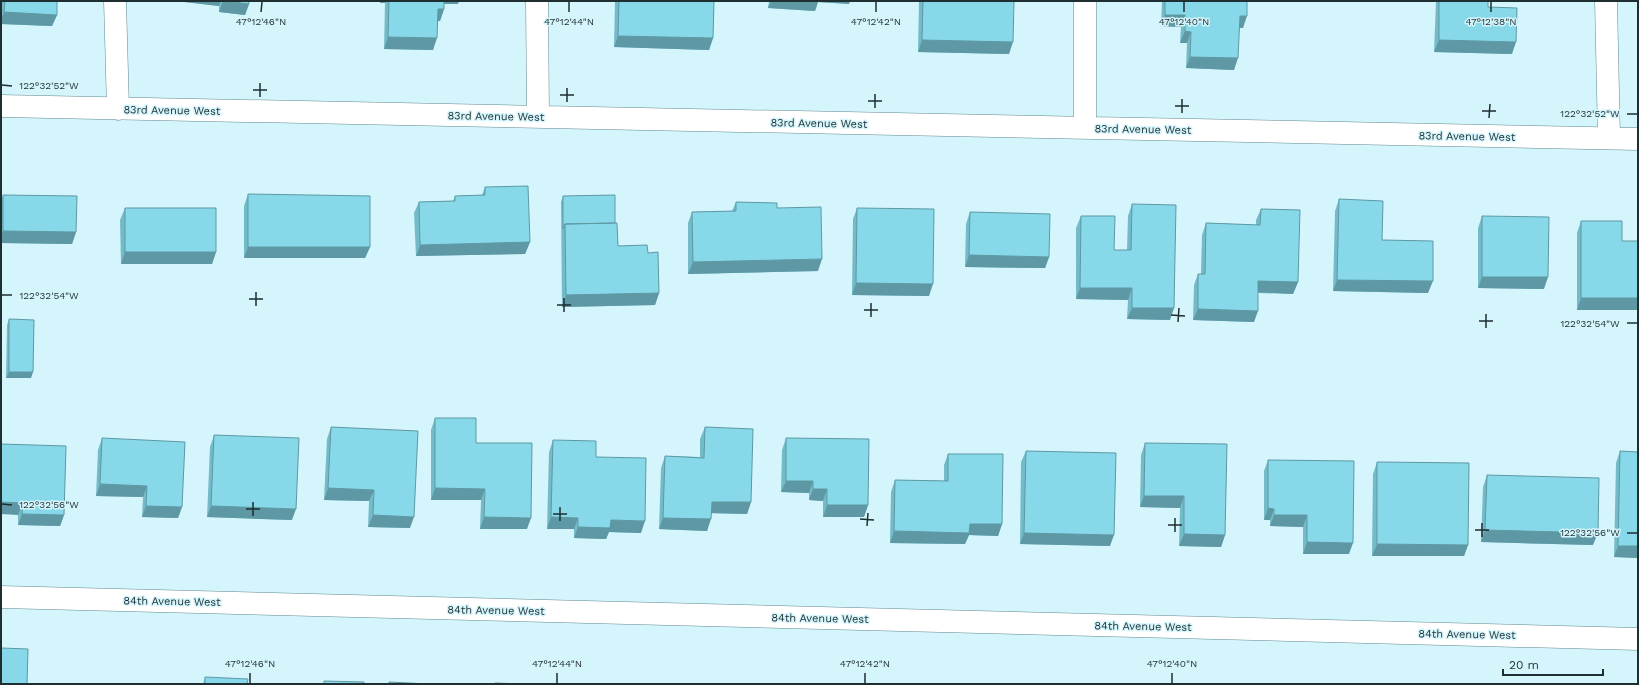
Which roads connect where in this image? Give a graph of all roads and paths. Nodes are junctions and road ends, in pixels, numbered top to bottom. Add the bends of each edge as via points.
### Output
1 (115, 1) edge
2 (537, 1) edge
3 (1085, 1) edge
4 (1606, 1) edge
5 (1, 106) edge
6 (118, 109) junction
7 (538, 117) junction
8 (1085, 128) junction
9 (1609, 138) junction
10 (1638, 139) edge
11 (1, 597) edge
12 (1638, 639) edge

1 - 6 street
2 - 7 street
3 - 8 street
4 - 9 street
5 - 6 street, 83rd Avenue West
6 - 7 street, 83rd Avenue West
7 - 8 street, 83rd Avenue West
8 - 9 street, 83rd Avenue West
9 - 10 street, 83rd Avenue West
11 - 12 street, 84th Avenue West

